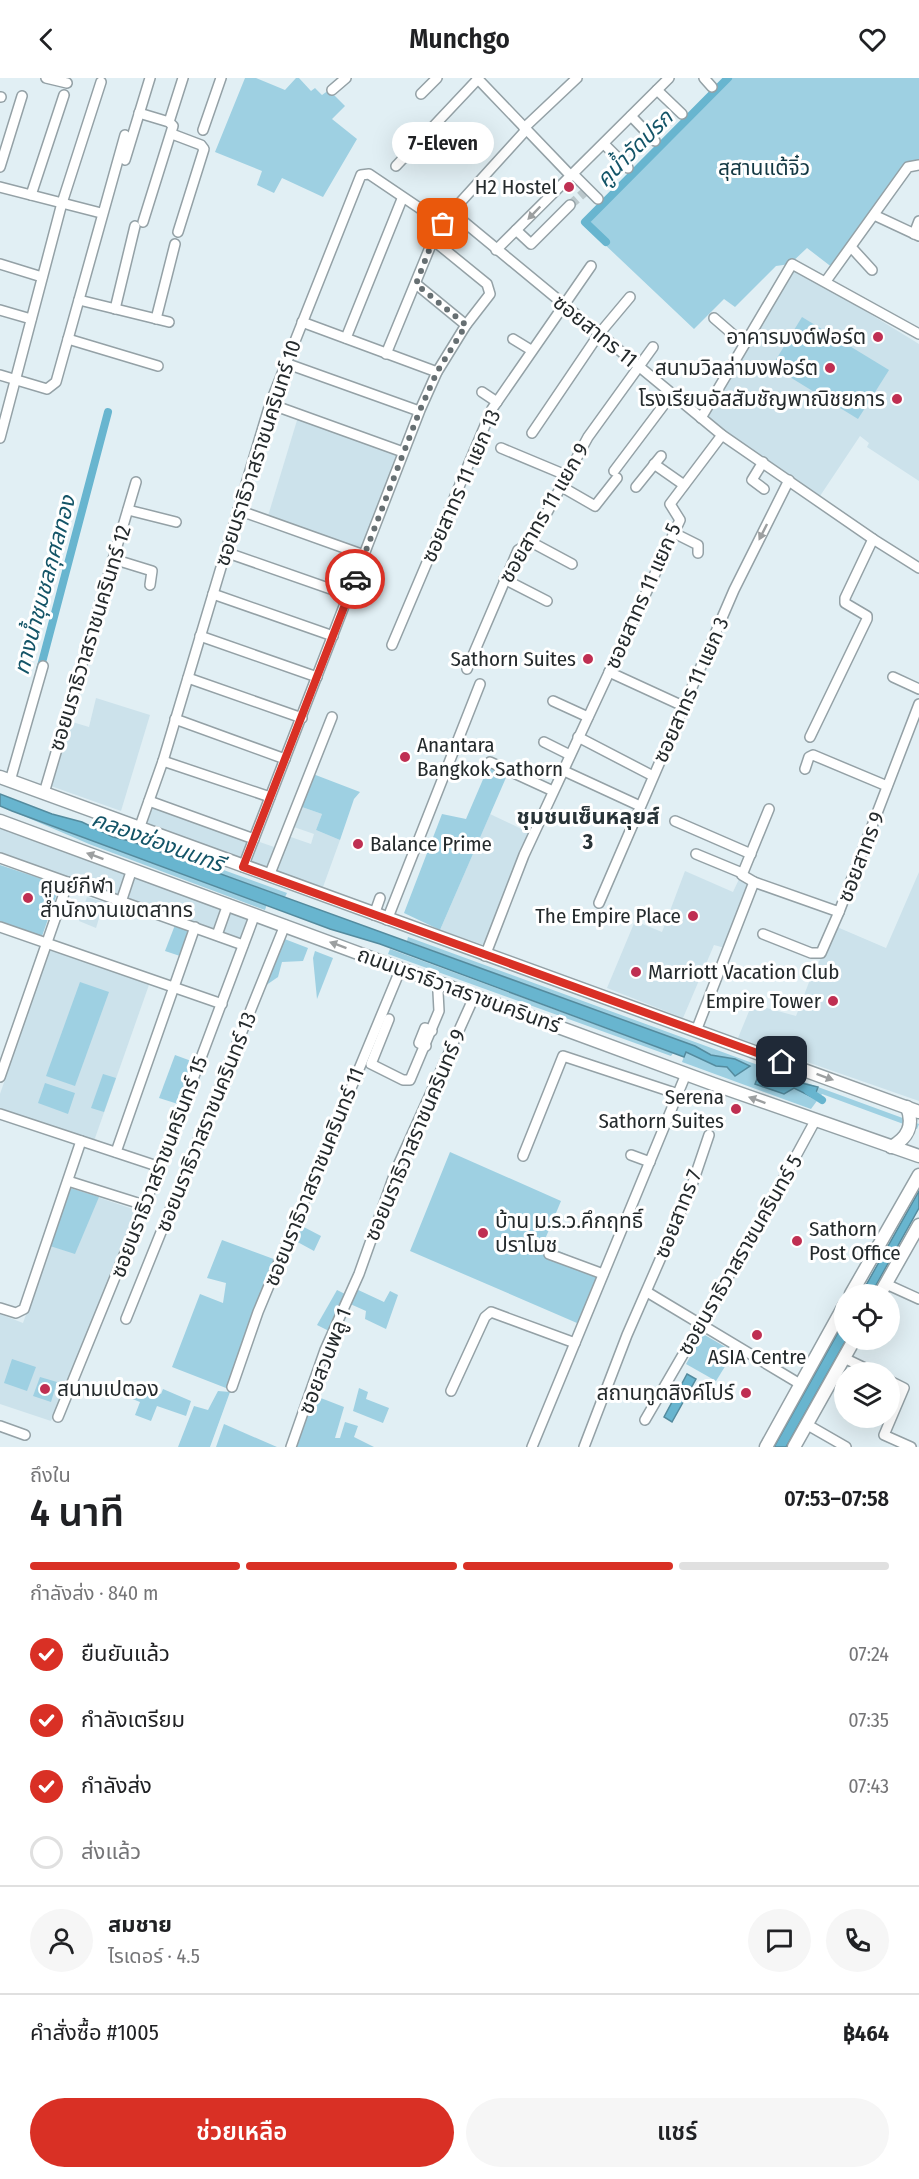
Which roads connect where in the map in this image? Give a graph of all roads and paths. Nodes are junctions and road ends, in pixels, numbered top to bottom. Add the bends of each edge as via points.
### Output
1 (46, 78) edge
2 (150, 78) edge
3 (183, 78) edge
4 (221, 78) edge
5 (346, 78) edge
6 (437, 78) edge
7 (578, 78) edge
8 (669, 78) edge
9 (704, 78) edge
10 (477, 79) edge
11 (68, 82) dead end
12 (102, 82) dead end
13 (712, 87) dead end
14 (332, 90) dead end
15 (657, 90) junction
16 (421, 94) dead end
17 (64, 95) dead end
18 (22, 96) dead end
19 (140, 113) junction
20 (682, 114) dead end
21 (631, 116) junction
22 (169, 122) junction
23 (525, 129) junction
24 (203, 130) dead end
25 (172, 134) junction
26 (125, 135) dead end
27 (655, 141) dead end
28 (604, 144) junction
29 (125, 160) dead end
30 (919, 165) edge
31 (396, 166) dead end
32 (0, 167) edge
33 (628, 168) dead end
34 (572, 175) junction
35 (0, 187) edge
36 (31, 195) junction
37 (402, 199) junction
38 (598, 199) dead end
39 (62, 203) junction
40 (570, 205) tunnel mouth
41 (453, 212) junction
42 (101, 213) junction
43 (874, 215) junction
44 (919, 221) edge
45 (443, 224) junction
46 (516, 230) junction
47 (178, 232) dead end
48 (917, 235) edge
49 (433, 240) junction
50 (175, 244) dead end
51 (851, 247) junction
52 (496, 250) junction
53 (0, 264) edge
54 (591, 266) dead end
55 (872, 270) dead end
56 (42, 277) junction
57 (826, 281) junction
58 (416, 284) junction
59 (630, 297) dead end
60 (79, 300) junction
61 (563, 304) junction
62 (115, 309) junction
63 (0, 310) edge
64 (714, 318) dead end
65 (31, 319) junction
66 (156, 319) junction
67 (169, 322) dead end
68 (302, 322) junction
69 (466, 325) junction
70 (599, 334) junction
71 (919, 334) edge
72 (346, 338) junction
73 (68, 339) junction
74 (513, 339) dead end
75 (744, 344) junction
76 (653, 347) dead end
77 (531, 350) junction
78 (386, 354) junction
79 (285, 363) junction
80 (158, 366) dead end
81 (639, 367) junction
82 (437, 372) junction
83 (0, 375) edge
84 (14, 379) junction
85 (482, 392) dead end
86 (672, 394) junction
87 (497, 402) junction
88 (270, 404) junction
89 (419, 411) junction
90 (701, 418) junction
91 (532, 433) dead end
92 (722, 435) junction
93 (0, 438) edge
94 (501, 448) dead end
95 (404, 452) junction
96 (661, 456) dead end
97 (763, 462) junction
98 (654, 464) junction
99 (568, 476) junction
100 (789, 480) junction
101 (135, 482) dead end
102 (684, 485) junction
103 (562, 487) junction
104 (636, 487) dead end
105 (764, 489) dead end
106 (128, 510) junction
107 (238, 510) junction
108 (176, 522) dead end
109 (674, 533) junction
110 (873, 539) junction
111 (531, 542) junction
112 (225, 552) junction
113 (698, 553) dead end
114 (364, 555) junction
115 (113, 559) junction
116 (572, 564) dead end
117 (919, 568) edge
118 (504, 579) junction
119 (150, 585) dead end
120 (213, 594) junction
121 (348, 595) junction
122 (547, 601) dead end
123 (200, 636) junction
124 (333, 636) junction
125 (392, 645) dead end
126 (43, 666) dead end
127 (467, 669) dead end
128 (609, 672) junction
129 (317, 677) junction
130 (893, 677) dead end
131 (188, 678) junction
132 (480, 684) dead end
133 (919, 689) edge
134 (553, 701) dead end
135 (919, 704) edge
136 (683, 706) junction
137 (332, 717) dead end
138 (588, 717) junction
139 (302, 718) junction
140 (175, 719) junction
141 (810, 737) dead end
142 (578, 738) junction
143 (544, 742) dead end
144 (570, 755) junction
145 (285, 759) junction
146 (163, 761) junction
147 (490, 762) dead end
148 (805, 769) dead end
149 (562, 770) junction
150 (653, 776) junction
151 (5, 779) edge
152 (887, 786) junction
153 (553, 791) junction
154 (44, 793) junction
155 (270, 797) junction
156 (149, 801) junction
157 (640, 806) junction
158 (770, 809) dead end
159 (0, 821) edge
160 (675, 821) dead end
161 (139, 829) junction
162 (254, 839) junction
163 (696, 854) dead end
164 (751, 854) junction
165 (0, 858) edge
166 (243, 867) junction
167 (132, 869) junction
168 (742, 873) junction
169 (269, 876) junction
170 (68, 882) junction
171 (754, 882) junction
172 (380, 898) dead end
173 (121, 902) junction
174 (599, 903) dead end
175 (228, 904) junction
176 (839, 912) junction
177 (255, 914) junction
178 (374, 915) junction
179 (387, 920) junction
180 (285, 925) junction
181 (0, 927) edge
182 (195, 927) junction
183 (763, 934) dead end
184 (217, 935) junction
185 (46, 943) junction
186 (243, 945) junction
187 (484, 956) junction
188 (401, 968) junction
189 (442, 983) junction
190 (174, 986) junction
191 (474, 997) junction
192 (222, 1004) junction
193 (388, 1019) dead end
194 (696, 1031) junction
195 (686, 1074) junction
196 (0, 1077) edge
197 (678, 1094) junction
198 (907, 1107) junction
199 (919, 1112) edge
200 (0, 1114) edge
201 (815, 1121) junction
202 (708, 1135) dead end
203 (81, 1141) junction
204 (891, 1147) junction
205 (116, 1152) junction
206 (631, 1155) dead end
207 (523, 1156) dead end
208 (919, 1156) edge
209 (650, 1162) junction
210 (160, 1167) junction
211 (919, 1175) edge
212 (68, 1181) junction
213 (144, 1205) junction
214 (919, 1225) edge
215 (549, 1254) dead end
216 (603, 1274) junction
217 (359, 1275) joint
218 (857, 1284) edge
219 (886, 1284) edge
220 (647, 1292) junction
221 (900, 1294) edge
222 (919, 1299) edge
223 (0, 1308) edge
224 (126, 1319) dead end
225 (834, 1324) edge
226 (699, 1326) junction
227 (575, 1343) junction
228 (848, 1350) edge
229 (844, 1358) junction
230 (852, 1362) edge
231 (801, 1384) junction
232 (232, 1388) dead end
233 (452, 1391) dead end
234 (58, 1417) dead end
235 (645, 1420) dead end
236 (806, 1424) junction
237 (0, 1426) edge
238 (887, 1428) edge
239 (25, 1435) dead end
240 (796, 1446) edge
241 (291, 1447) edge
242 (532, 1447) edge
243 (584, 1447) edge
244 (766, 1447) edge
245 (846, 1447) edge
246 (911, 1447) edge

1 - 11 street
2 - 19 street
3 - 22 street
4 - 24 street
5 - 14 street
6 - 16 street
7 - 23 street
8 - 15 street
9 - 13 street
10 - 23 street
10 - 31 street
12 - 39 street
15 - 20 street
15 - 21 street
17 - 36 street
18 - 32 street
19 - 22 street
19 - 29 street
21 - 27 street
21 - 28 street
22 - 25 street via 174,126
23 - 34 street
23 - 41 street
25 - 47 street via 204,149
25 - 62 street via 139,224
26 - 42 street
28 - 33 street
28 - 34 street
30 - 43 street via 908,167
34 - 38 street
34 -> 46 street
35 - 36 street
36 - 39 street
37 - 45 street, ซอยนราธิวาสราชนครินทร์ 10
37 - 68 street, ซอยนราธิวาสราชนครินทร์ 10 via 369,174 361,175
37 - 72 street
39 - 42 street
39 - 56 street
40 - 46 street via 531,244
41 - 45 street
41 - 52 street, ซอยสาทร 11
42 - 60 street
43 - 48 street
43 - 51 street
44 - 48 street
45 - 49 street
46 - 52 street
49 - 58 street
49 - 69 street via 491,290
50 - 66 street
51 - 55 street
51 - 57 street
52 - 61 street, ซอยสาทร 11
53 - 56 street
54 - 61 street, ซอยสาทร 11 แยก 13
56 - 65 street
57 - 71 street
57 - 75 street via 792,264
58 - 69 street
58 - 78 street
59 - 70 street
60 - 62 street
60 - 73 street
61 - 70 street, ซอยสาทร 11
61 - 77 street, ซอยสาทร 11 แยก 13
62 - 66 street
63 - 65 street
64 - 75 street
65 - 84 street
66 - 67 street
68 - 72 street
68 - 79 street, ซอยนราธิวาสราชนครินทร์ 10
69 - 82 street
70 - 81 street, ซอยสาทร 11
70 - 91 street
72 - 78 street
73 - 80 street
73 - 84 street via 52,386 47,389
74 - 77 street
75 - 90 street
76 - 81 street, ซอยสาทร 11 แยก 9
77 - 87 street, ซอยสาทร 11 แยก 13
78 - 82 street
79 - 88 street, ซอยนราธิวาสราชนครินทร์ 10
79 - 89 street
81 - 86 street, ซอยสาทร 11
81 - 99 street, ซอยสาทร 11 แยก 9 via 591,433
82 - 89 street
83 - 84 street
84 - 93 street
85 - 87 street
86 - 90 street, ซอยสาทร 11
86 - 103 street via 595,506
87 - 125 street, ซอยสาทร 11 แยก 13
88 - 95 street
88 - 107 street, ซอยนราธิวาสราชนครินทร์ 10
89 - 95 street
90 - 92 street, ซอยสาทร 11
92 - 97 street, ซอยสาทร 11
92 - 102 street, ซอยสาทร 11 แยก 5
94 - 99 street
95 - 114 street
96 - 98 street
97 - 100 street, ซอยสาทร 11
97 - 105 street via 752,481
98 - 102 street
98 - 104 street
99 - 103 street, ซอยสาทร 11 แยก 9
100 - 110 street, ซอยสาทร 11
100 -> 136 street, ซอยสาทร 11 แยก 3 via 734,590
101 - 106 street, ซอยนราธิวาสราชนครินทร์ 12
102 - 109 street, ซอยสาทร 11 แยก 5 via 670,504 680,518
103 - 111 street, ซอยสาทร 11 แยก 9
106 - 108 street
106 - 115 street, ซอยนราธิวาสราชนครินทร์ 12
107 - 112 street, ซอยนราธิวาสราชนครินทร์ 10
107 - 114 street
109 - 113 street via 698,545
109 - 128 street, ซอยสาทร 11 แยก 5
110 - 117 street, ซอยสาทร 11
110 - 141 street via 845,598 845,603 867,619
111 - 116 street
111 - 118 street, ซอยสาทร 11 แยก 9 via 518,550
112 - 120 street, ซอยนราธิวาสราชนครินทร์ 10
112 - 121 street
114 - 121 street
115 - 119 street via 152,571
115 - 154 street, ซอยนราธิวาสราชนครินทร์ 12
118 - 122 street
118 - 127 street, ซอยสาทร 11 แยก 9
120 - 123 street, ซอยนราธิวาสราชนครินทร์ 10
120 - 124 street
121 - 124 street
123 - 129 street
123 - 131 street, ซอยนราธิวาสราชนครินทร์ 10
124 - 129 street
126 - 151 street
128 - 136 street
128 - 138 street, ซอยสาทร 11 แยก 5
129 - 139 street
130 - 133 street
131 - 139 street
131 - 140 street, ซอยนราธิวาสราชนครินทร์ 10
132 - 179 street
134 - 138 street
135 - 152 street, ซอยสาทร 9
136 - 150 street, ซอยสาทร 11 แยก 3
137 - 169 street
138 - 142 street, ซอยสาทร 11 แยก 5
139 - 145 street
140 - 145 street
140 - 146 street, ซอยนราธิวาสราชนครินทร์ 10
142 - 144 street, ซอยสาทร 11 แยก 5
142 - 150 street
143 - 144 street
144 - 149 street, ซอยสาทร 11 แยก 5
145 - 155 street
146 - 155 street
146 - 156 street, ซอยนราธิวาสราชนครินทร์ 10
147 - 153 street
148 - 152 street via 813,755
149 - 153 street, ซอยสาทร 11 แยก 5
149 - 157 street
150 - 157 street, ซอยสาทร 11 แยก 3
151 - 154 main road, ถนนนราธิวาสราชนครินทร์
152 - 176 street, ซอยสาทร 9
153 - 187 street, ซอยสาทร 11 แยก 5
154 - 161 main road, ถนนนราธิวาสราชนครินทร์
155 - 162 street
156 - 161 street, ซอยนราธิวาสราชนครินทร์ 10
156 - 162 street
157 - 174 street, ซอยสาทร 11 แยก 3
158 - 164 street
167 -> 159 main road, ถนนนราธิวาสราชนครินทร์
160 - 164 street
161 - 166 main road, ถนนนราธิวาสราชนครินทร์
162 - 166 street
163 - 168 street, ซอยสาทร 9
164 - 168 street
165 - 170 street
166 - 169 main road, ถนนนราธิวาสราชนครินทร์
167 - 173 street
167 - 175 main road, ถนนนราธิวาสราชนครินทร์
168 - 171 street, ซอยสาทร 9
169 - 178 main road, ถนนนราธิวาสราชนครินทร์
170 - 173 street
170 - 185 street
171 - 176 street, ซอยสาทร 9
171 - 194 street
172 - 178 street
173 - 182 street
175 - 177 main road, ถนนนราธิวาสราชนครินทร์
175 - 184 street
176 - 183 street via 821,953 811,953
177 - 180 main road, ถนนนราธิวาสราชนครินทร์
177 - 186 street, ซอยนราธิวาสราชนครินทร์ 15
178 - 179 main road, ถนนนราธิวาสราชนครินทร์
179 - 187 main road, ถนนนราธิวาสราชนครินทร์
188 -> 180 main road, ถนนนราธิวาสราชนครินทร์
180 - 224 street, ซอยนราธิวาสราชนครินทร์ 13
181 - 185 street
182 - 184 street
182 - 190 street
184 - 186 street
185 - 190 street
185 - 196 street
186 - 192 street, ซอยนราธิวาสราชนครินทร์ 15
187 - 194 main road, ถนนนราธิวาสราชนครินทร์
188 - 189 main road, ถนนนราธิวาสราชนครินทร์
188 - 232 street, ซอยนราธิวาสราชนครินทร์ 11 via 258,1312
189 - 191 main road, ถนนนราธิวาสราชนครินทร์
189 - 193 street via 438,992 439,1011 410,1080 372,1066
190 - 192 street
190 - 205 street
191 - 195 main road, ถนนนราธิวาสราชนครินทร์
191 - 217 street, ซอยนราธิวาสราชนครินทร์ 9 via 396,1170
192 - 210 street, ซอยนราธิวาสราชนครินทร์ 15
194 -> 198 main road, ถนนนราธิวาสราชนครินทร์
195 - 197 street
201 -> 195 main road, ถนนนราธิวาสราชนครินทร์
197 - 207 street via 563,1056
197 - 209 street
198 - 199 main road, ถนนนราธิวาสราชนครินทร์
198 - 204 main road via 910,1129 901,1142
200 - 203 street
201 - 204 main road, ถนนนราธิวาสราชนครินทร์
201 - 226 street, ซอยนราธิวาสราชนครินทร์ 5
202 - 220 street, ซอยสาทร 7 via 690,1191
203 - 205 street
203 - 212 street
204 - 208 main road, ถนนนราธิวาสราชนครินทร์
205 - 210 street
206 - 209 street
209 - 216 street
210 - 213 street, ซอยนราธิวาสราชนครินทร์ 15
211 - 218 main road
212 - 213 street
212 - 223 street via 24,1309 19,1313
213 - 234 street, ซอยนราธิวาสราชนครินทร์ 15
214 - 219 main road
215 - 216 street
216 - 227 street
217 - 241 street, ซอยสวนพลู 1 via 325,1350
220 - 226 street
220 - 243 street, ซอยสาทร 7
221 - 222 street
225 - 231 main road
226 - 231 street
226 - 235 street, ซอยนราธิวาสราชนครินทร์ 5
227 - 233 street via 491,1312 485,1317
227 - 242 street
228 - 229 main road
229 - 230 street
229 - 236 main road
231 - 244 main road
236 - 240 main road
236 - 245 street
237 - 239 street
238 - 246 street via 884,1435

